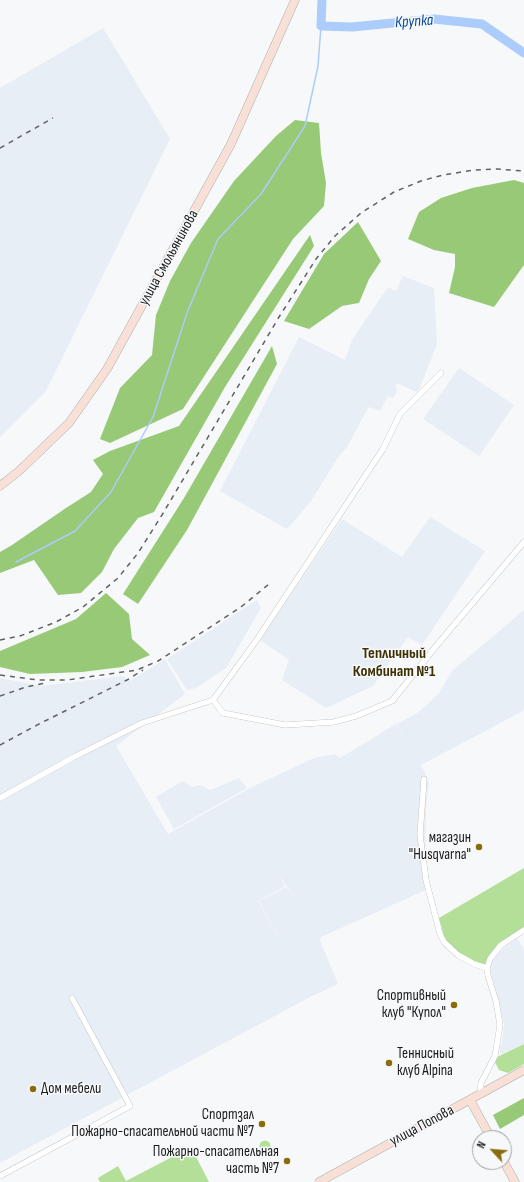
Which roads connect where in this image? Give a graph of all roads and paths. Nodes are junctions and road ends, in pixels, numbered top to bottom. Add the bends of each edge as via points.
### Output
1 (295, 0) edge
2 (441, 373) dead end
3 (0, 486) edge
4 (524, 542) edge
5 (213, 700) junction
6 (424, 779) dead end
7 (0, 798) edge
8 (524, 930) edge
9 (487, 968) junction
10 (72, 998) dead end
11 (524, 1070) edge
12 (480, 1095) junction
13 (470, 1100) junction
14 (487, 1130) edge
15 (508, 1170) edge
16 (0, 1176) edge
17 (319, 1182) edge
18 (515, 1182) edge

1 - 3 street, улица Смольянинова via 230,144 107,370 69,423
2 - 5 street via 400,414 384,450 256,641
4 - 5 street via 392,701 334,722 285,725 223,713
5 - 7 street via 142,724 74,757
6 - 9 street via 420,835 426,880 440,934 444,942 458,955
8 - 9 street via 501,945 490,959
9 - 12 street via 500,1025 495,1056 481,1083
10 - 16 street via 130,1106
11 - 12 street, улица Попова
12 - 13 street, улица Попова
13 - 14 street
13 - 17 street, улица Попова
15 - 18 street

